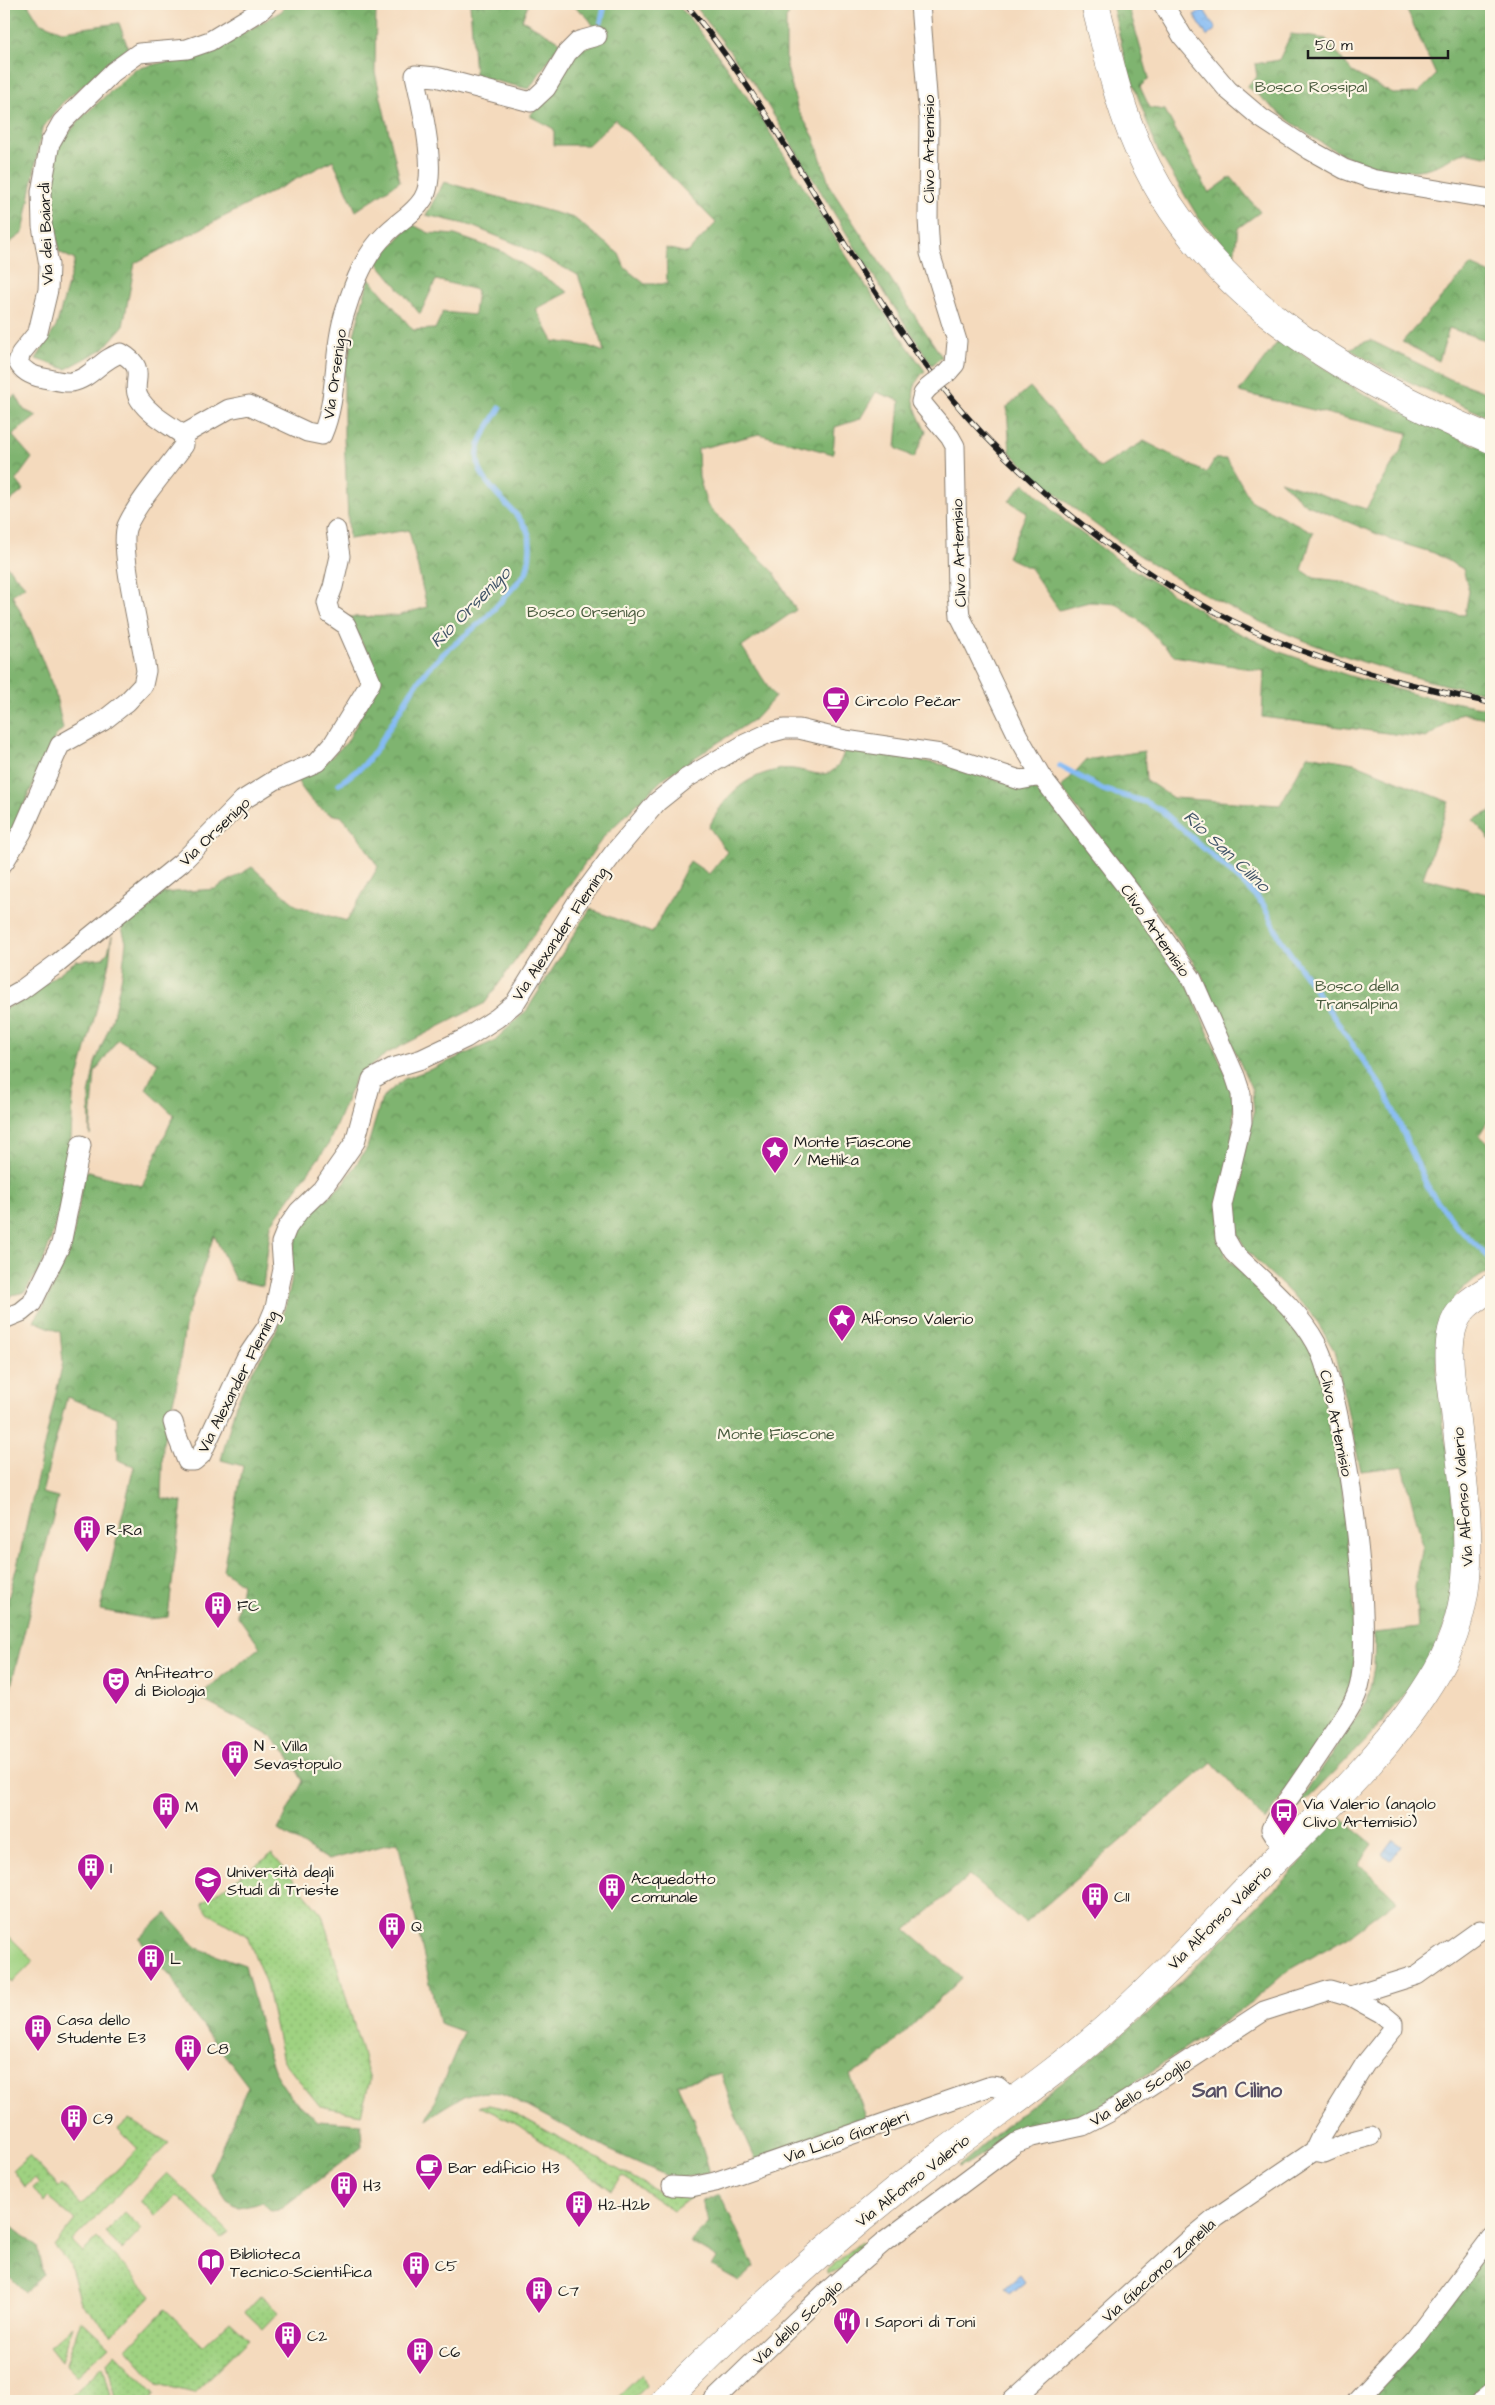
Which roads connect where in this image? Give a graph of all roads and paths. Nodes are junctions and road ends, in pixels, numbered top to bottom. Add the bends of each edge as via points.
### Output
1 (267, 4) edge
2 (920, 4) edge
3 (1096, 4) edge
4 (1163, 4) edge
5 (597, 36) dead end
6 (1491, 199) edge
7 (183, 436) junction
8 (1491, 439) edge
9 (336, 530) dead end
10 (1041, 776) junction
11 (4, 862) edge
12 (4, 1000) edge
13 (81, 1145) dead end
14 (1491, 1288) edge
15 (4, 1318) edge
16 (173, 1422) dead end
17 (1285, 1851) junction
18 (1480, 1930) dead end
19 (1350, 1996) junction
20 (1014, 2101) junction
21 (1371, 2136) dead end
22 (1314, 2152) junction
23 (672, 2186) dead end
24 (863, 2218) junction
25 (1491, 2238) edge
26 (884, 2242) junction
27 (802, 2268) junction
28 (825, 2293) junction
29 (1491, 2392) edge
30 (664, 2401) edge
31 (713, 2401) edge
32 (1012, 2401) edge
33 (1357, 2401) edge
34 (1480, 2401) edge

1 - 7 street, Via dei Baiardi via 210,41 187,49 140,53 113,72 62,122 50,143 42,174 41,210 49,265 48,290 38,332 18,362 21,368 34,376 70,382 85,377 111,356 121,353 132,359 139,371 139,398 149,411
2 - 10 street, Clivo Artemisio, bridge via 928,111 930,253 957,341 955,364 922,394 921,402 950,437 956,456 955,528 960,616
3 - 8 main road via 1131,131 1170,207 1199,246 1273,318 1311,346 1426,411
4 - 6 street via 1183,37 1228,90 1260,118 1310,150 1344,170 1372,179
5 - 7 street, Via Orsenigo via 578,40 546,88 531,102 436,77 415,75 428,139 429,171 424,198 410,216 384,235 364,263 340,326 330,416 322,435 307,432 249,405 229,409
7 - 11 street via 184,444 126,528 127,565 146,671 143,685 103,721 60,745 22,832
9 - 12 street, Via Orsenigo via 340,556 327,603 330,614 346,625 371,682 333,744 317,762 275,780 243,800 182,862 58,963
10 - 16 street, Via Alexander Fleming via 1020,780 941,754 845,740 796,729 769,733 744,744 674,786 608,861 576,904 515,1003 466,1038 422,1060 392,1068 372,1079 354,1142 322,1189 287,1228 281,1242 283,1269 275,1308 267,1327 246,1358 201,1455 194,1461 187,1461
10 - 17 street, Clivo Artemisio via 1144,910 1196,988 1241,1094 1242,1122 1222,1205 1225,1238 1233,1252 1303,1323 1328,1370 1336,1403 1358,1551 1362,1667 1357,1695 1271,1829
13 - 15 street via 61,1244 32,1302 21,1312
14 - 17 main road, Via Alfonso Valerio via 1467,1304 1455,1320 1451,1333 1451,1374 1468,1546 1466,1590 1454,1637 1440,1667 1406,1720
17 - 20 main road, Via Alfonso Valerio via 1126,2011
18 - 19 street, Via dello Scoglio via 1417,1975
19 - 22 street via 1381,2013 1393,2023 1393,2029 1365,2064
19 - 26 street, Via dello Scoglio via 1330,1990 1264,2011 1108,2113 1083,2126 1016,2143
20 - 23 street, Via Licio Giorgieri via 998,2087 991,2086 715,2182 691,2187
20 - 24 main road, Via Alfonso Valerio
21 - 22 street, Via Giacomo Zanella via 1324,2153
22 - 32 street, Via Giacomo Zanella via 1188,2241
24 - 26 street
24 - 27 main road, Via Alfonso Valerio
25 - 33 street via 1415,2339
26 - 28 street, Via dello Scoglio
27 - 28 street
27 - 30 main road, Via Alfonso Valerio
28 - 31 street, Via dello Scoglio
29 - 34 street

